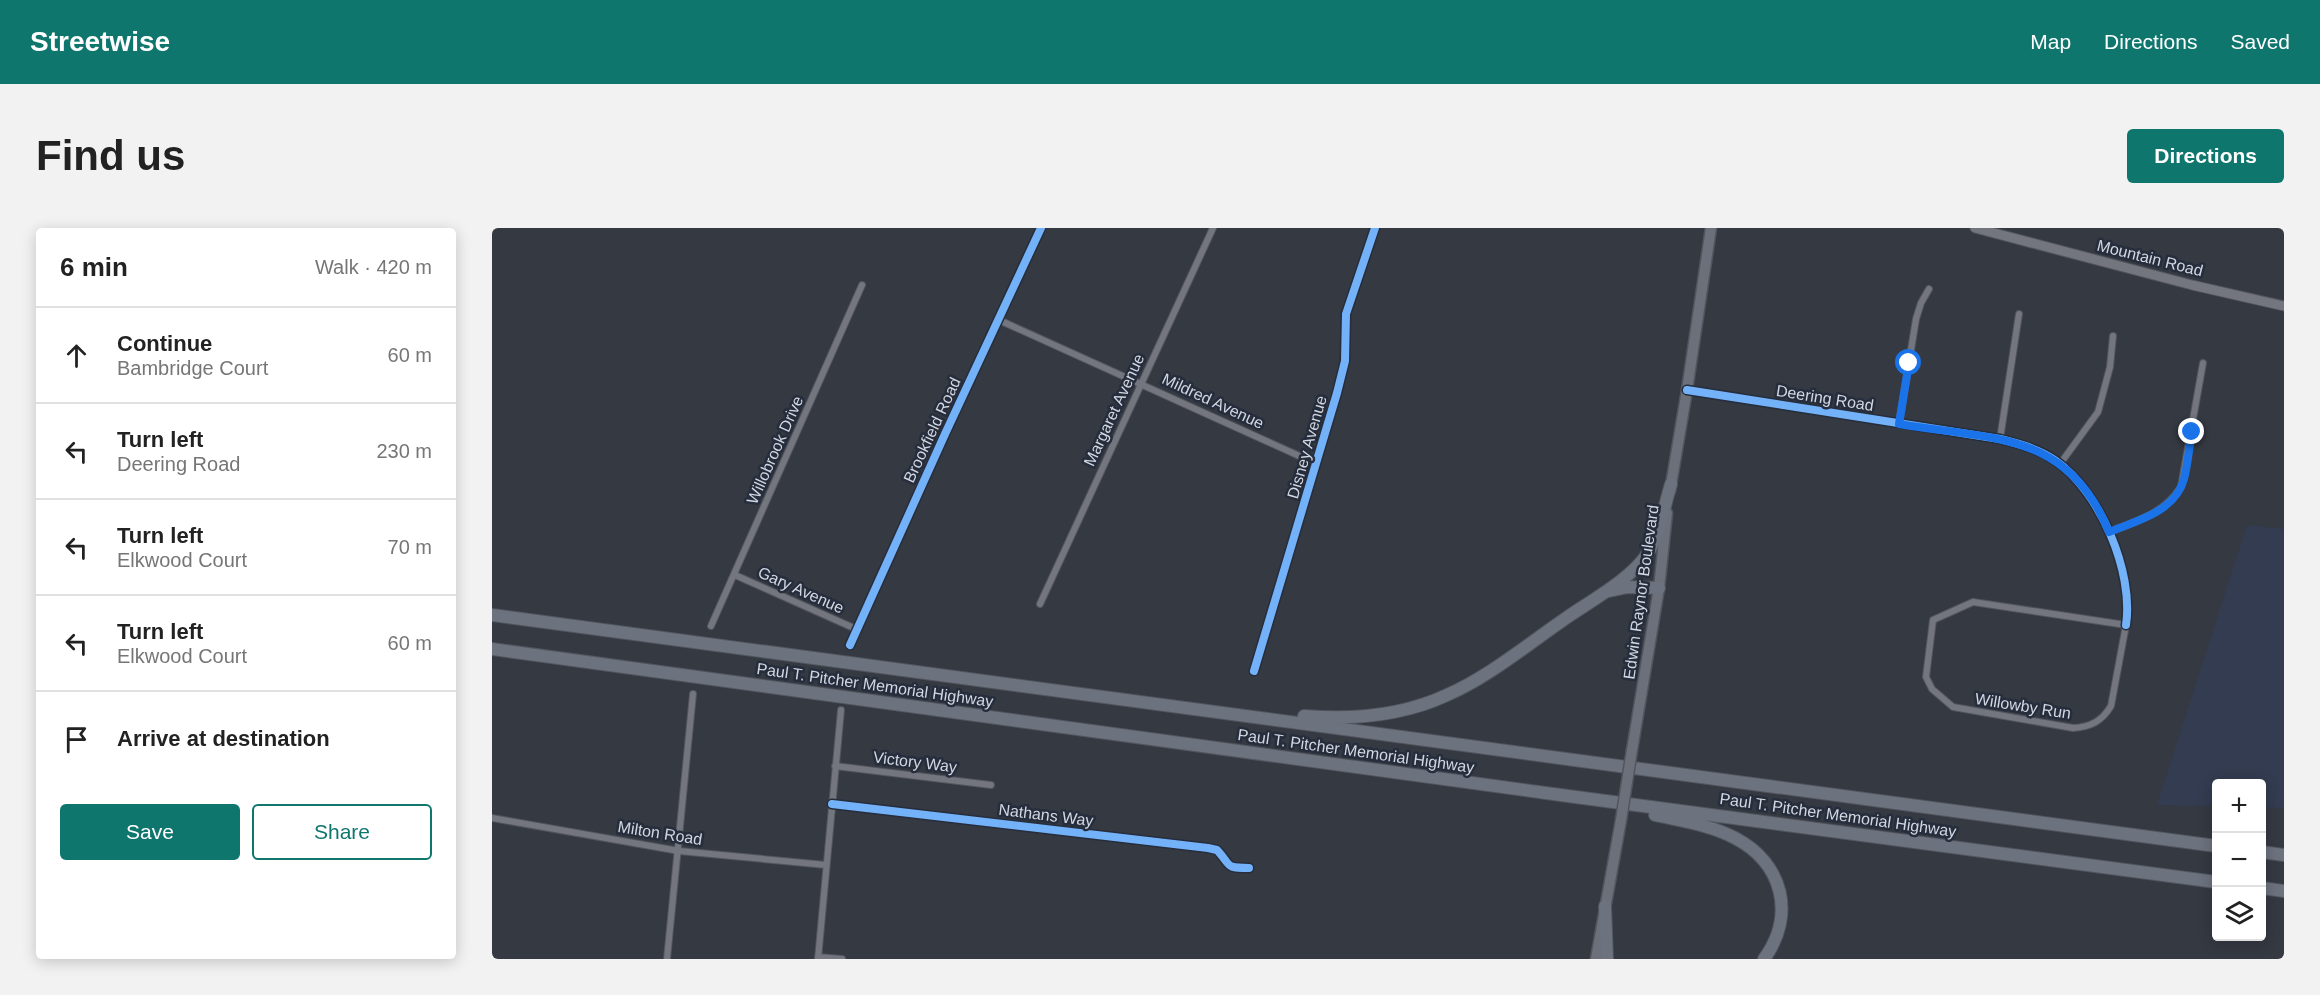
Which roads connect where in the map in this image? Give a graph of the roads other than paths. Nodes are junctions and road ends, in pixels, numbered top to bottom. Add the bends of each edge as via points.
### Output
1 (1041, 228) edge
2 (1213, 228) edge
3 (1375, 228) edge
4 (1711, 228) edge
5 (1975, 228) edge
6 (862, 285) dead end
7 (1929, 289) dead end
8 (2284, 306) edge
9 (2019, 314) dead end
10 (999, 320) junction
11 (2112, 336) dead end
12 (2203, 363) dead end
13 (1142, 384) junction
14 (1687, 390) junction
15 (1899, 424) junction
16 (2000, 439) junction
17 (1317, 464) junction
18 (2060, 464) junction
19 (1671, 484) junction
20 (2109, 532) junction
21 (735, 575) junction
22 (1659, 588) junction
23 (1602, 593) junction
24 (1040, 604) dead end
25 (492, 615) edge
26 (2126, 625) junction
27 (711, 626) dead end
28 (856, 629) junction
29 (850, 645) dead end
30 (492, 649) edge
31 (1254, 671) dead end
32 (1029, 687) junction
33 (693, 694) dead end
34 (841, 710) dead end
35 (836, 766) junction
36 (991, 785) dead end
37 (1568, 796) junction
38 (832, 804) junction
39 (492, 818) edge
40 (2212, 845) edge
41 (679, 851) junction
42 (2266, 853) edge
43 (2284, 855) edge
44 (826, 865) junction
45 (1249, 867) dead end
46 (2212, 881) edge
47 (2266, 889) edge
48 (2284, 891) edge
49 (1605, 906) junction
50 (818, 958) edge
51 (667, 959) edge
52 (842, 959) edge
53 (1596, 959) edge
54 (1607, 959) edge
55 (1764, 959) edge

1 - 10 street, Brookfield Road
2 - 13 street, Margaret Avenue
3 - 17 street, Disney Avenue via 1346,314 1345,361
4 - 14 main road, Edwin Raynor Boulevard
5 - 8 main road, Mountain Road
6 - 21 street, Willobrook Drive
7 - 15 street via 1916,319
9 - 16 street
10 - 13 street, Mildred Avenue
10 - 28 street, Brookfield Road
11 - 18 street via 2110,367 2098,412
12 - 20 street via 2181,487 2160,510
13 - 17 street, Mildred Avenue
13 - 24 street, Margaret Avenue
14 - 15 street, Deering Road
14 - 19 main road, Edwin Raynor Boulevard
15 - 16 street, Deering Road
16 - 18 street, Deering Road via 2030,447
17 - 31 street, Disney Avenue
18 - 20 street, Deering Road via 2090,495
19 - 22 main road, Edwin Raynor Boulevard
19 - 23 highway via 1648,553
20 - 26 street, Deering Road via 2127,603
21 - 27 street, Willobrook Drive
21 - 28 street, Gary Avenue
22 - 23 highway via 1628,587
22 - 49 main road, Edwin Raynor Boulevard, bridge
23 - 32 highway via 1448,695 1378,715 1294,716
25 - 32 highway, Paul T. Pitcher Memorial Highway
26 - 26 street, Willowby Run via 2111,706 2104,717 2090,726 2073,728 1959,710 1932,689 1926,677 1933,620 1973,602
28 - 29 street, Brookfield Road
30 - 37 highway, Paul T. Pitcher Memorial Highway
32 - 40 highway, Paul T. Pitcher Memorial Highway
33 - 41 street
34 - 35 street
35 - 36 street, Victory Way
35 - 38 street
37 - 46 highway, Paul T. Pitcher Memorial Highway
37 - 55 highway via 1720,831 1757,854 1773,872 1782,904 1777,937
38 - 44 street
38 - 45 street, Nathans Way via 1208,848 1217,850 1227,865
39 - 41 street, Milton Road
41 - 44 street, Milton Road
41 - 51 street
42 - 43 highway
44 - 50 street
47 - 48 highway
49 - 53 main road, Edwin Raynor Boulevard
49 - 54 highway
50 - 52 street

